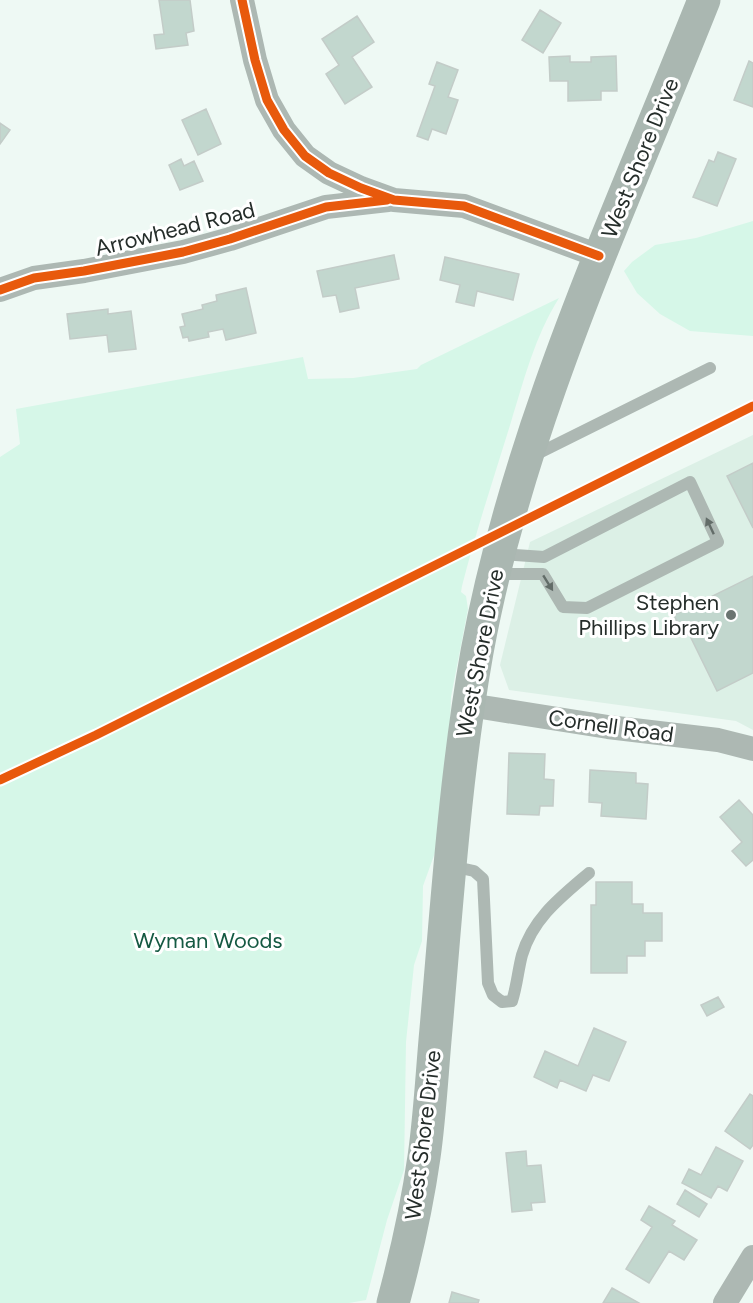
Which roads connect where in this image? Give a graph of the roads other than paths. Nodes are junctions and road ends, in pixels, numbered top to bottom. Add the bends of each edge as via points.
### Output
1 (242, 0) edge
2 (704, 0) edge
3 (394, 200) junction
4 (599, 256) junction
5 (0, 290) edge
6 (710, 368) dead end
7 (524, 460) junction
8 (497, 564) junction
9 (469, 705) junction
10 (753, 749) edge
11 (450, 866) junction
12 (589, 873) dead end
13 (753, 1257) edge
14 (393, 1303) edge
15 (725, 1303) edge

1 - 3 street via 267,100 284,130 305,156 329,173
2 - 4 main road, West Shore Drive
3 - 4 street via 464,206
3 - 5 street, Arrowhead Road via 326,207 183,252 34,278
4 - 7 main road, West Shore Drive
6 - 7 lane
7 - 8 main road, West Shore Drive
8 -> 8 lane via 543,574 563,607 586,608 718,542 690,482 544,557
8 - 9 main road, West Shore Drive
9 - 10 street, Cornell Road via 718,740
9 - 11 main road, West Shore Drive
11 - 12 lane via 474,871 483,879 488,983 493,995 502,1002 512,1001 522,955 535,925
11 - 14 main road, West Shore Drive via 424,1156
13 - 15 street

